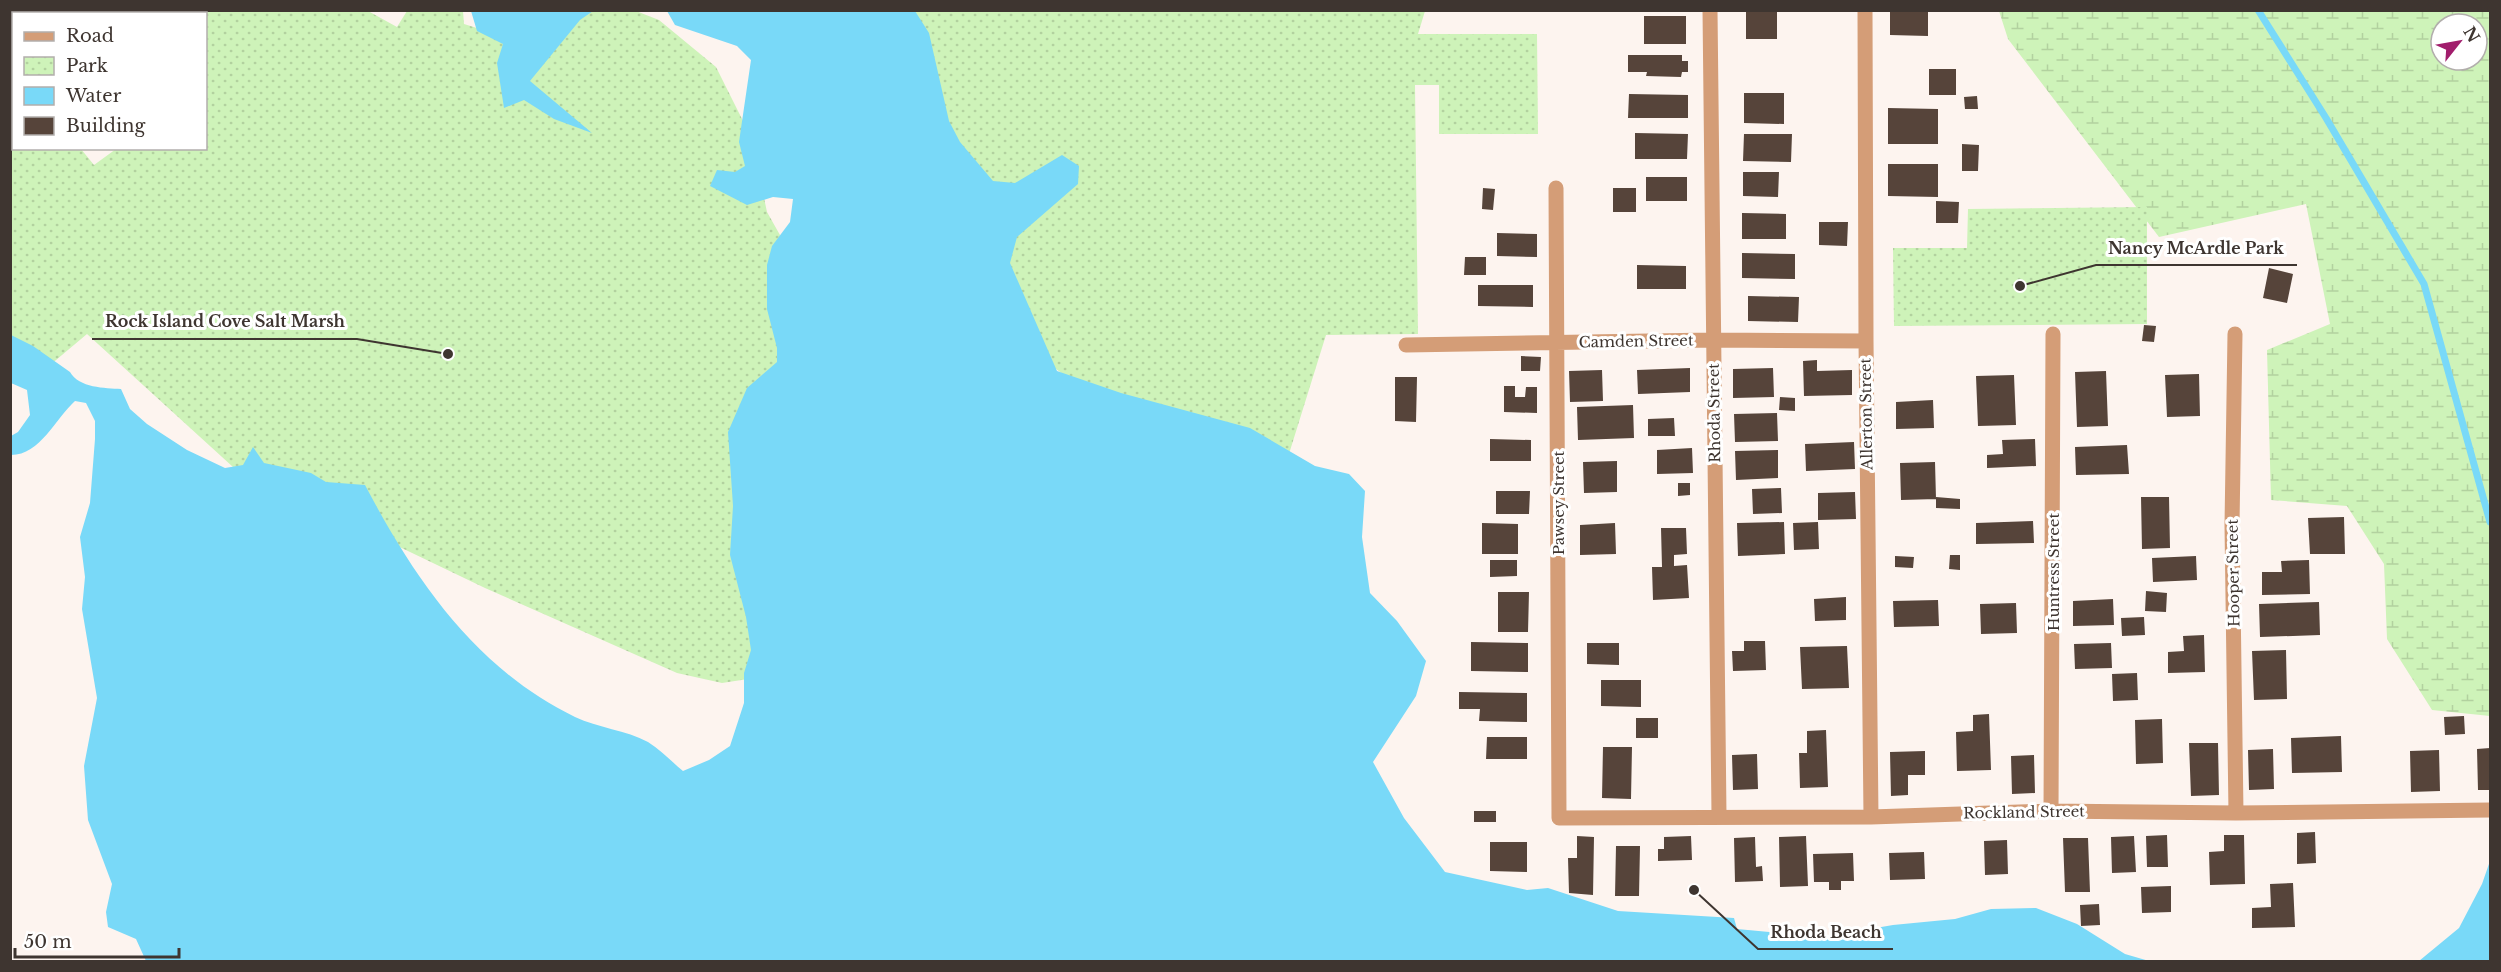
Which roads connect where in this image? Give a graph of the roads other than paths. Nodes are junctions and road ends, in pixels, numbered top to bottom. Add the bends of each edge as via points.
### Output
1 (1710, 10) edge
2 (1865, 10) edge
3 (1557, 188) dead end
4 (2053, 334) dead end
5 (2235, 334) dead end
6 (1713, 340) junction
7 (1866, 341) junction
8 (1557, 342) junction
9 (1406, 345) dead end
10 (2490, 810) edge
11 (2052, 811) junction
12 (2236, 813) junction
13 (1719, 815) junction
14 (1871, 817) junction
15 (1558, 818) joint

1 - 6 street, Rhoda Street
2 - 7 street, Allerton Street
3 - 8 street, Pawsey Street
4 - 11 street, Huntress Street
5 - 12 street, Hooper Street via 2232,525
6 - 7 street, Camden Street
6 - 8 street, Camden Street
6 - 13 street, Rhoda Street
7 - 14 street, Allerton Street
8 - 9 street, Camden Street
8 - 15 street, Pawsey Street
10 - 12 street, Rockland Street
11 - 12 street, Rockland Street
11 - 14 street, Rockland Street
13 - 14 street, Rockland Street
13 - 15 street, Rockland Street

